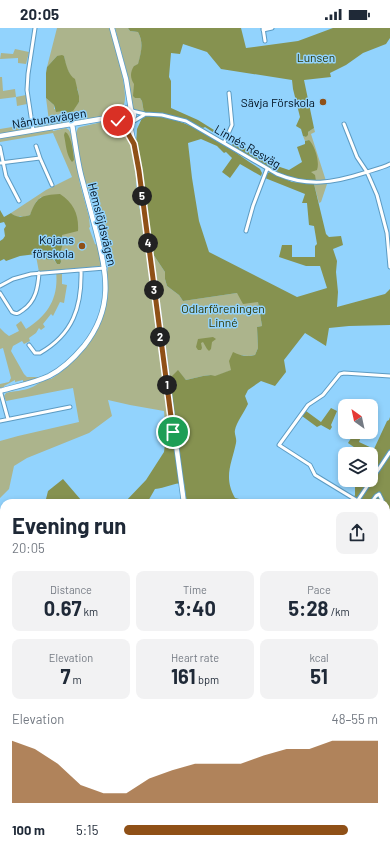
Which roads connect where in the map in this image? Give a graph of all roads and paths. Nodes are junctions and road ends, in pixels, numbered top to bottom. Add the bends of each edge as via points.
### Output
1 (35, 28) edge
2 (112, 28) edge
3 (272, 28) edge
4 (263, 29) edge
5 (265, 41) dead end
6 (126, 79) junction
7 (229, 93) dead end
8 (120, 110) junction
9 (132, 110) junction
10 (145, 114) junction
11 (101, 119) junction
12 (119, 123) junction
13 (132, 123) junction
14 (72, 124) junction
15 (344, 124) dead end
16 (33, 130) junction
17 (0, 136) edge
18 (224, 143) junction
19 (134, 144) junction
20 (36, 146) dead end
21 (0, 147) edge
22 (40, 158) junction
23 (1, 163) edge
24 (390, 164) edge
25 (267, 169) junction
26 (367, 172) junction
27 (52, 185) dead end
28 (19, 201) dead end
29 (246, 231) dead end
30 (390, 267) edge
31 (105, 268) junction
32 (81, 270) junction
33 (38, 273) junction
34 (0, 286) edge
35 (0, 293) edge
36 (29, 345) dead end
37 (390, 376) edge
38 (0, 390) edge
39 (70, 406) dead end
40 (8, 419) junction
41 (0, 421) edge
42 (390, 452) edge
43 (183, 499) edge
44 (353, 499) edge
45 (360, 499) edge
46 (374, 499) edge
47 (382, 499) edge

1 - 16 street via 27,90
2 - 6 main road
3 - 4 street
4 - 5 street
6 - 8 main road via 126,101
6 - 9 main road
7 - 18 street via 232,125
8 - 9 main road
8 - 11 main road, Nåntunavägen
8 - 12 main road via 117,115
9 - 10 street, Linnés Resväg
9 - 13 main road
10 - 13 street
10 - 18 street, Linnés Resväg via 186,121
11 - 12 main road, Nåntunavägen via 114,119
11 - 14 main road, Nåntunavägen
12 - 13 main road via 125,126
12 - 19 main road
13 - 19 main road
14 - 16 main road, Nåntunavägen
14 - 31 main road, Hemslöjdsvägen via 80,173
15 - 26 street via 357,157
16 - 17 main road, Nåntunavägen
18 - 25 street, Linnés Resväg
19 - 43 main road
20 - 22 street
21 - 23 street
22 - 23 street
22 - 27 street
23 - 28 street via 10,187
24 - 26 street, Linnés Resväg
25 - 26 street, Linnés Resväg via 287,178 319,183
25 - 29 street
26 - 30 street via 383,218
31 - 32 street
31 - 38 main road, Hemslöjdsvägen via 106,288 100,316 91,337 78,354 50,375
32 - 33 street
32 - 36 street via 78,309 65,332 40,353 35,353
33 - 34 street via 13,279
33 - 35 street via 33,301 19,313 12,312
37 - 44 street via 340,374 323,395 308,405 279,445 310,465 315,474
38 - 40 street
39 - 40 street
40 - 41 street
42 - 45 street
46 - 47 street via 379,494

